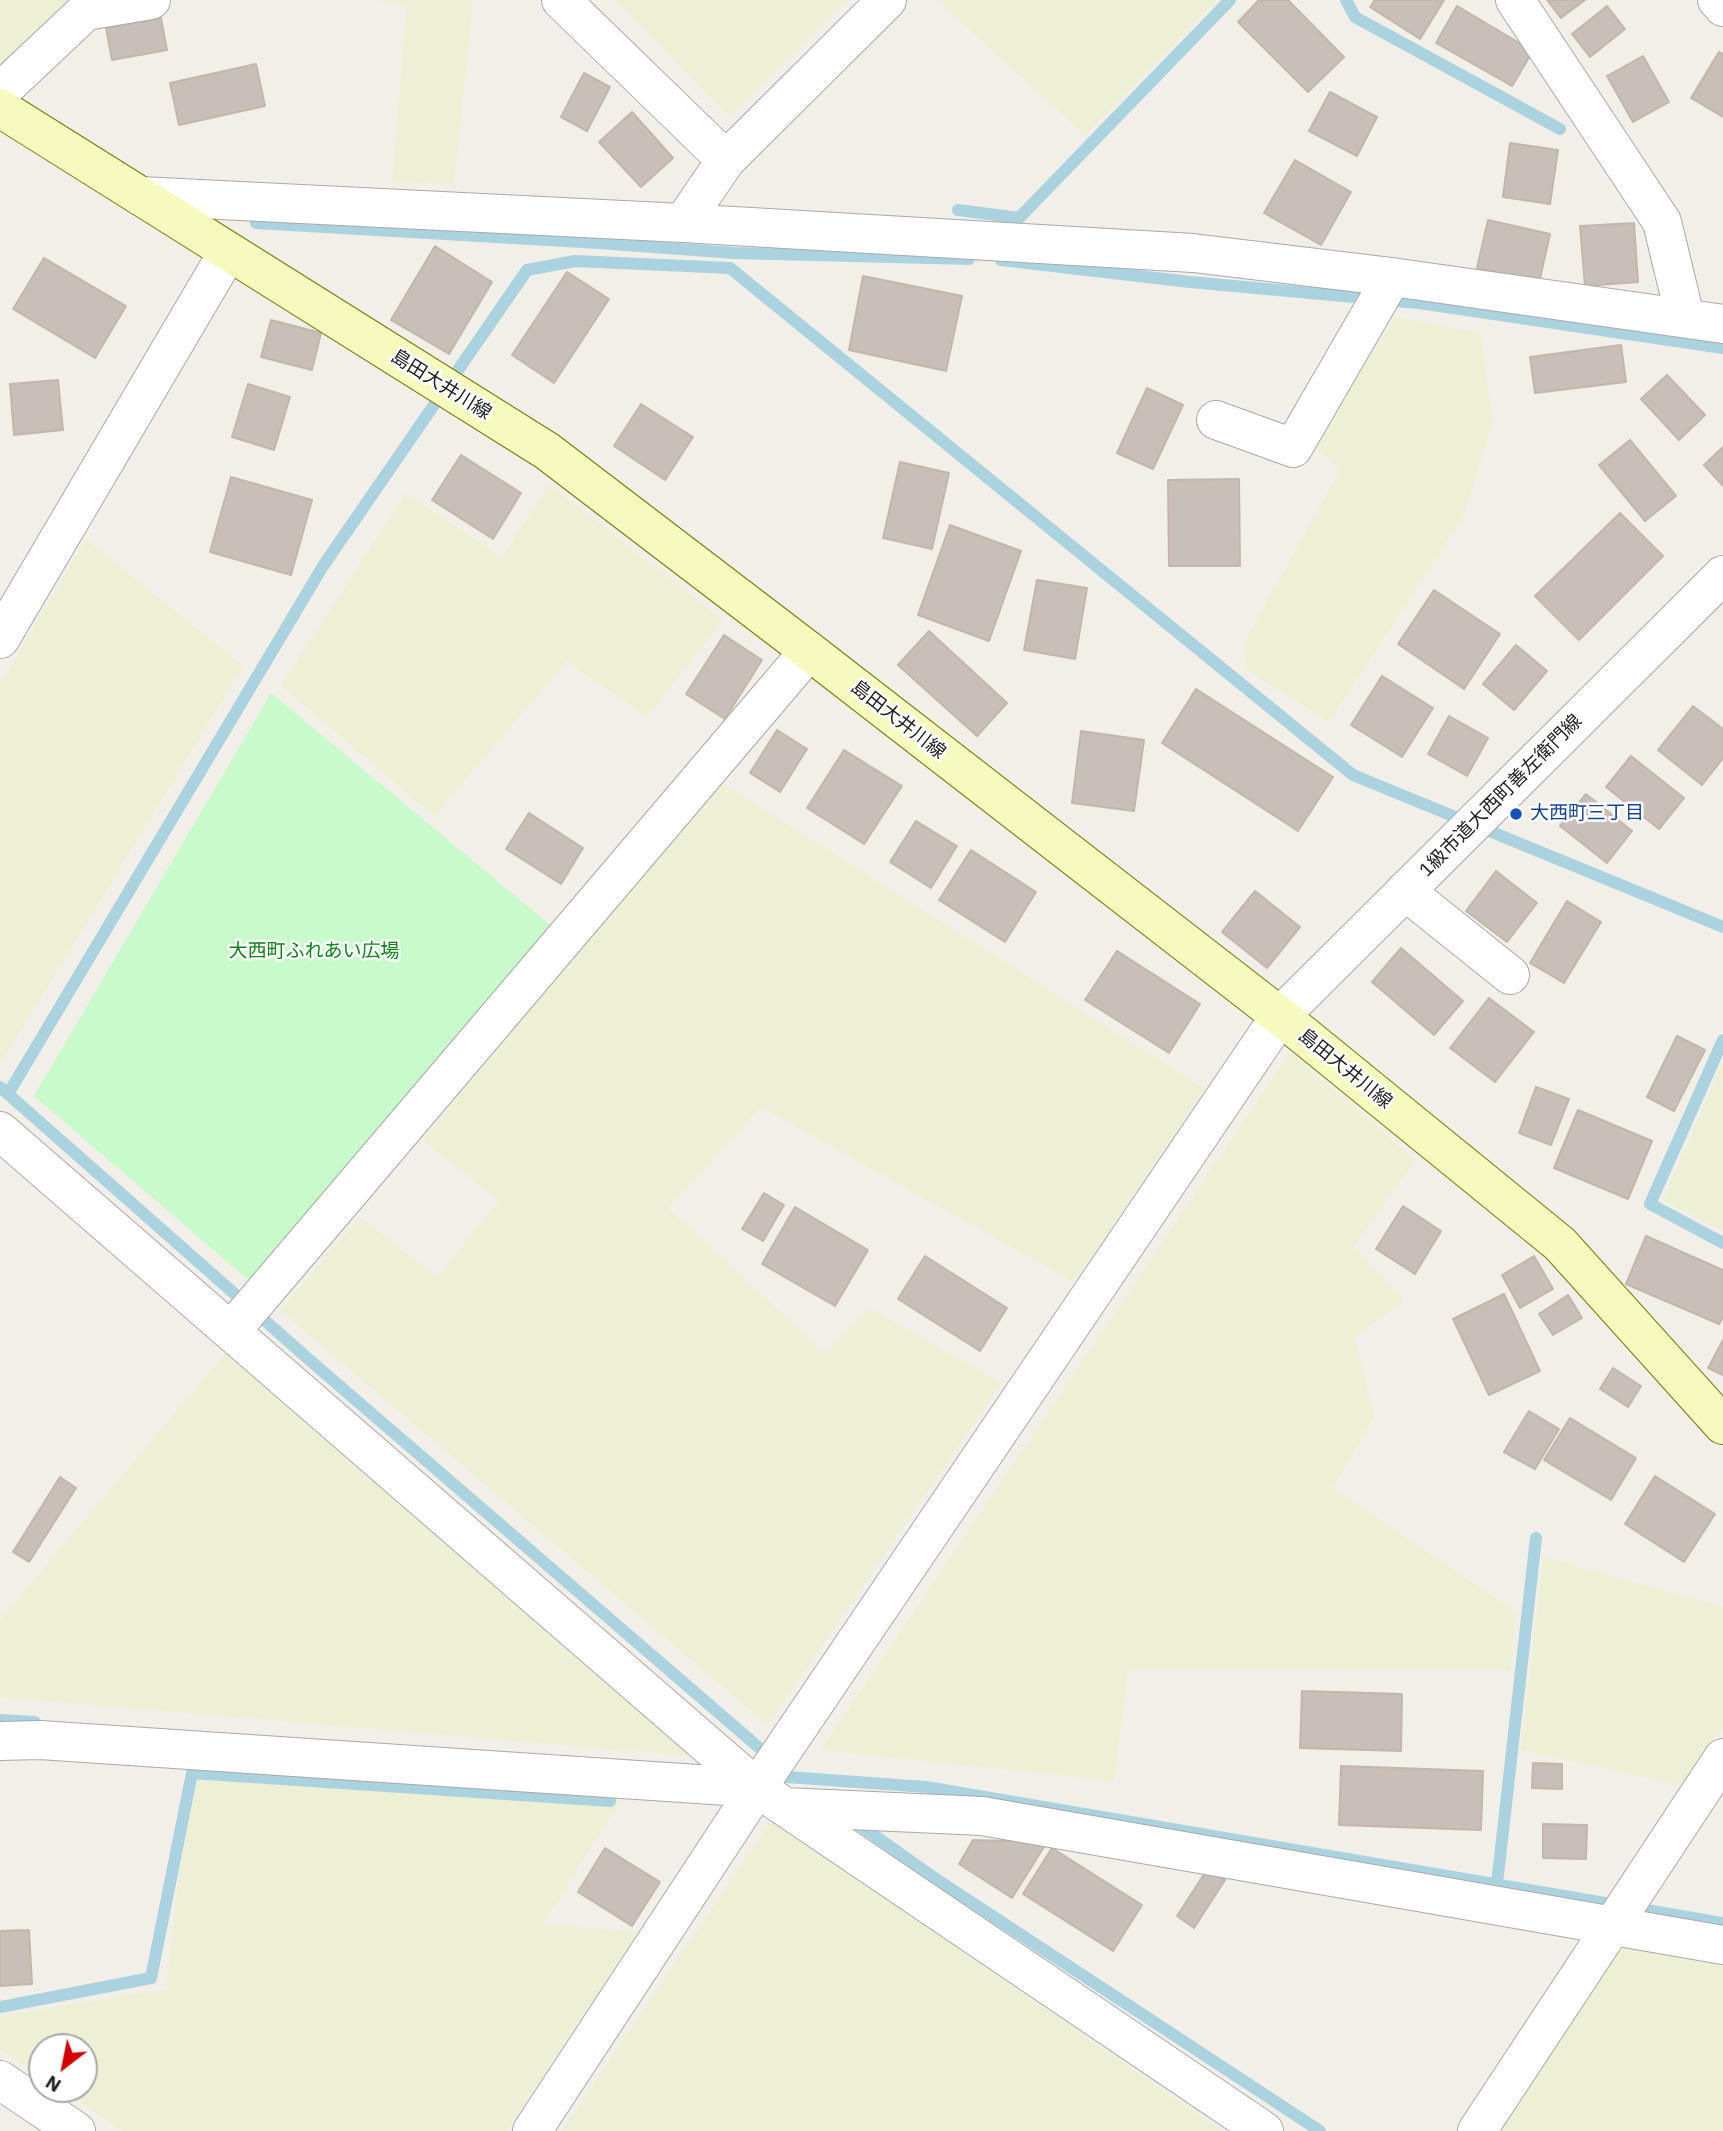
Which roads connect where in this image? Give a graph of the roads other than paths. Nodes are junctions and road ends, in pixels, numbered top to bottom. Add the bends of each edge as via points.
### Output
1 (151, 0) edge
2 (561, 0) edge
3 (887, 0) edge
4 (1515, 0) edge
5 (1717, 0) edge
6 (1723, 7) edge
7 (0, 93) edge
8 (0, 108) edge
9 (726, 160) junction
10 (140, 196) junction
11 (683, 223) junction
12 (228, 251) junction
13 (1392, 277) junction
14 (1685, 317) junction
15 (1723, 324) edge
16 (1216, 419) dead end
17 (1723, 575) edge
18 (0, 639) edge
19 (809, 651) junction
20 (1405, 891) junction
21 (1510, 975) dead end
22 (1280, 1016) junction
23 (0, 1131) edge
24 (231, 1331) junction
25 (1723, 1426) edge
26 (0, 1741) edge
27 (1723, 1758) edge
28 (771, 1798) junction
29 (1612, 1925) junction
30 (1723, 1945) edge
31 (0, 2080) edge
32 (76, 2131) edge
33 (532, 2131) edge
34 (1264, 2131) edge
35 (1478, 2131) edge

1 - 7 street via 86,11
2 - 9 street
3 - 9 street
4 - 14 street via 1662,222
5 - 6 street
8 - 10 main road, 島田大井川線
9 - 11 street
10 - 11 street
10 - 12 main road, 島田大井川線
11 - 13 street via 1193,253
12 - 18 street
12 - 19 main road, 島田大井川線 via 547,451
13 - 14 street
13 - 16 street via 1293,449
14 - 15 street
17 - 20 street, 1級市道大西町善左衛門線
19 - 22 main road, 島田大井川線
19 - 24 street
20 - 21 street
20 - 22 street, 1級市道大西町善左衛門線
22 - 25 main road, 島田大井川線 via 1560,1244
22 - 28 street, 1級市道大西町善左衛門線
23 - 24 street
24 - 28 street
26 - 28 street via 40,1740
27 - 29 street
28 - 29 street via 982,1816
28 - 33 street, 1級市道大西町善左衛門線
28 - 34 street
29 - 30 street
29 - 35 street
31 - 32 street

